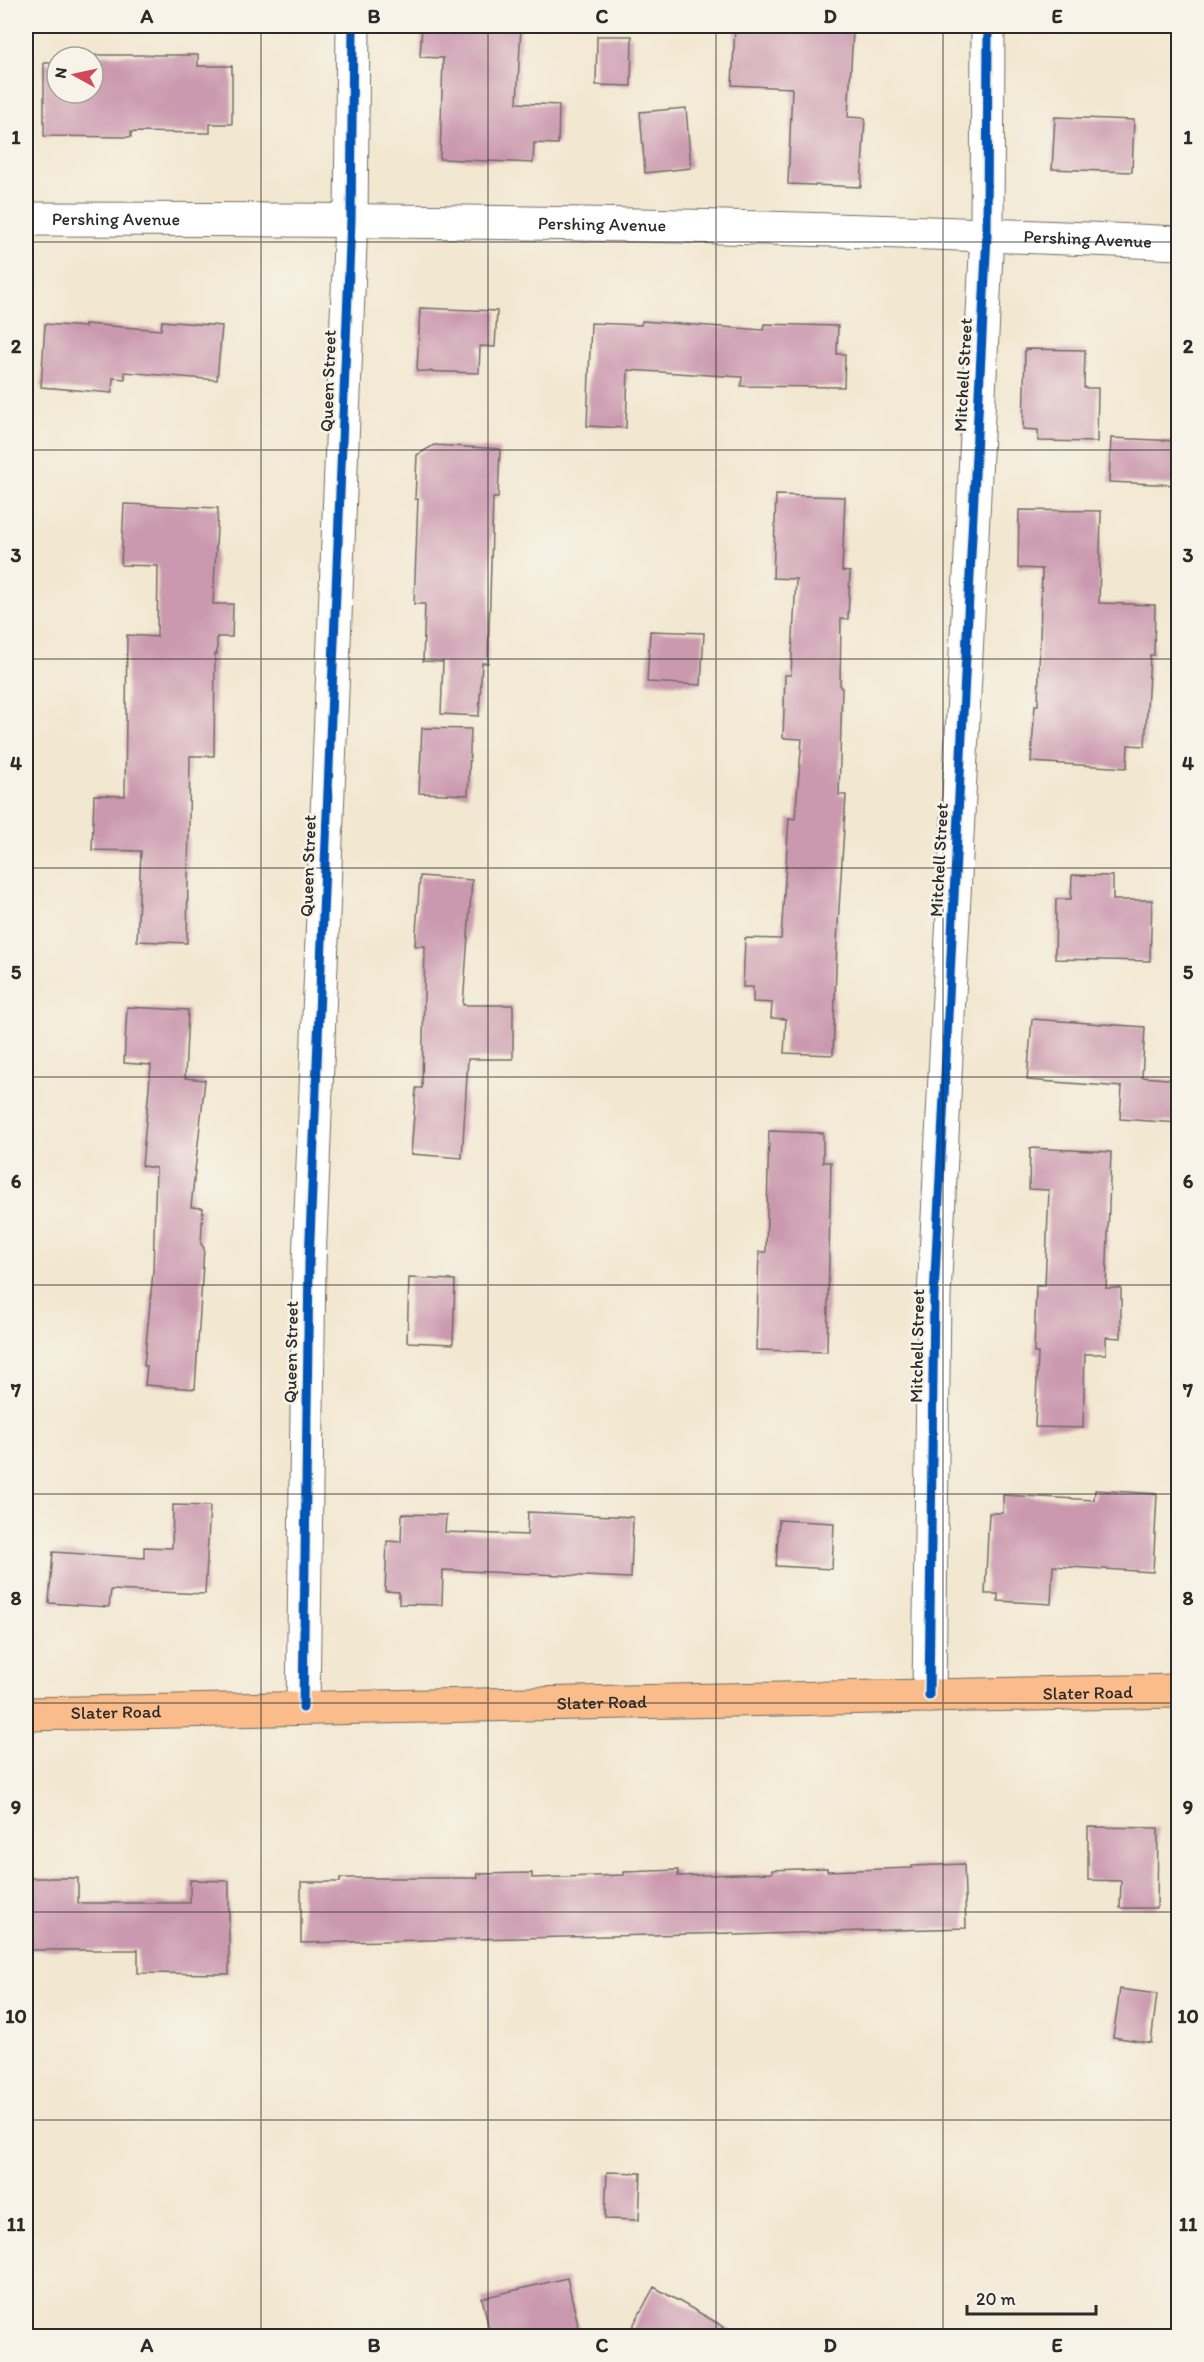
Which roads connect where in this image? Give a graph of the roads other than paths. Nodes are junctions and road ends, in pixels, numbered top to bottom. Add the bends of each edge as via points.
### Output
1 (353, 26) edge
2 (988, 26) edge
3 (26, 219) edge
4 (351, 219) junction
5 (987, 234) junction
6 (1179, 243) edge
7 (1179, 1691) edge
8 (929, 1696) junction
9 (303, 1708) junction
10 (26, 1714) edge

1 - 4 street, Queen Street
2 - 5 street, Mitchell Street
3 - 4 street, Pershing Avenue
4 - 5 street, Pershing Avenue
4 - 9 street, Queen Street via 309,1263
5 - 6 street, Pershing Avenue
5 - 8 street, Mitchell Street via 934,1297
7 - 8 main road, Slater Road
8 - 9 main road, Slater Road
9 - 10 main road, Slater Road

